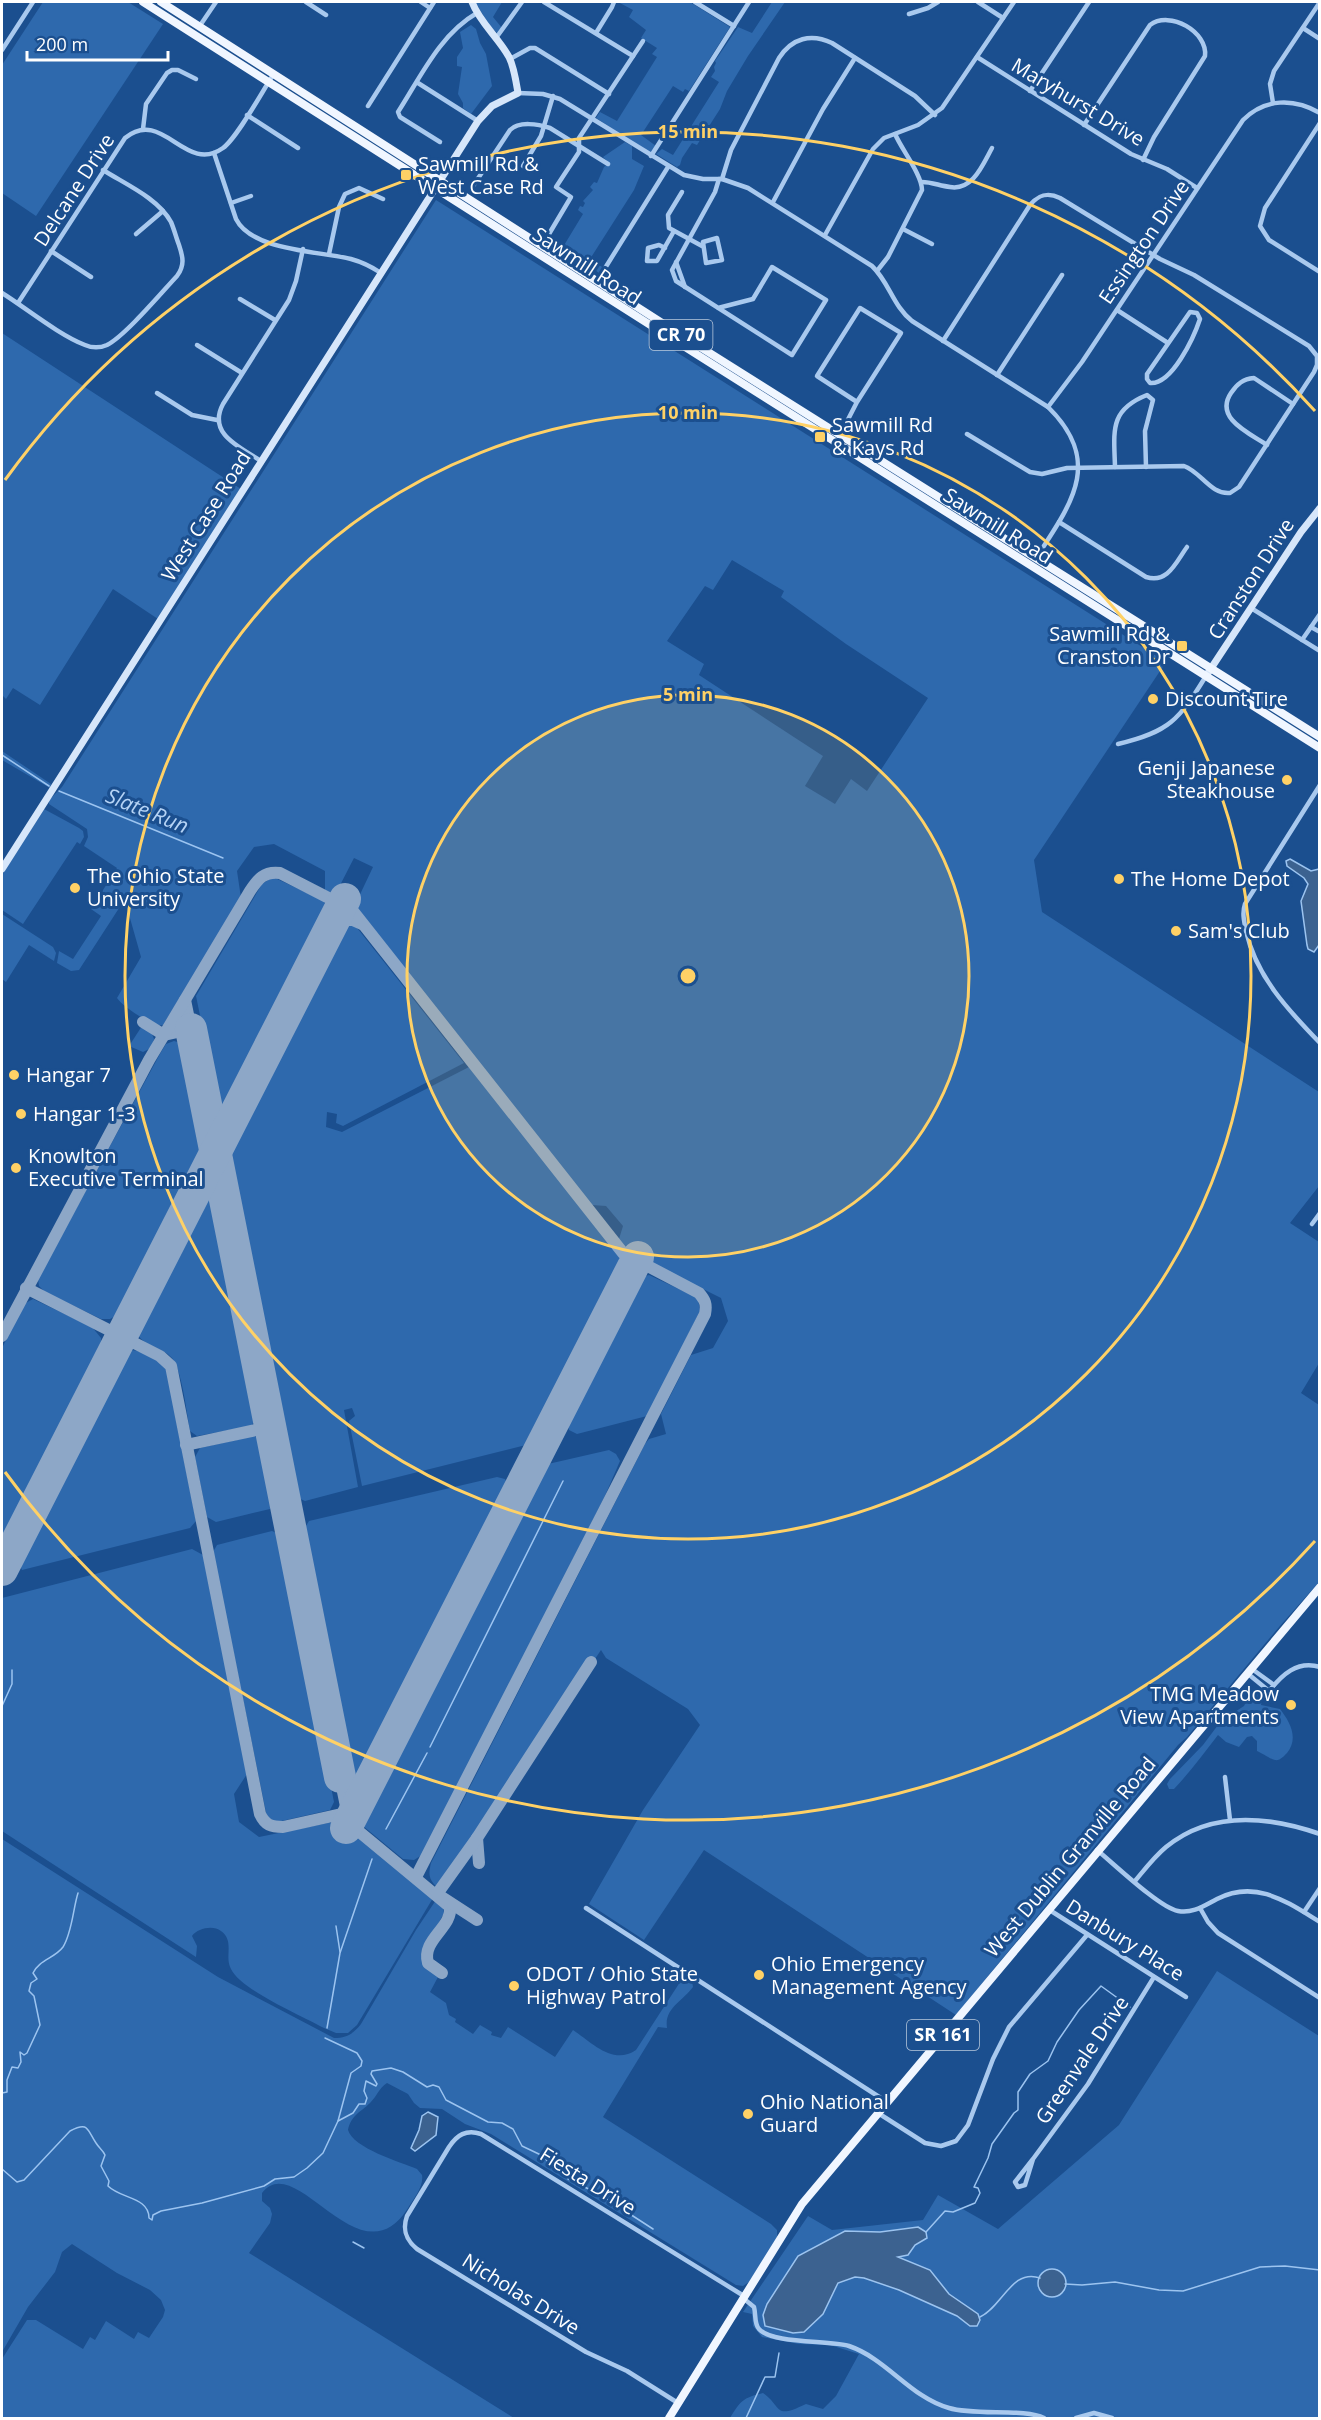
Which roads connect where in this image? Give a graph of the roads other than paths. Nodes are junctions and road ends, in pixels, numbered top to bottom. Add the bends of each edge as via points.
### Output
1 (33, 2) edge
2 (143, 2) edge
3 (161, 2) edge
4 (216, 2) edge
5 (306, 2) edge
6 (421, 2) edge
7 (434, 2) edge
8 (472, 2) edge
9 (522, 2) edge
10 (544, 2) edge
11 (614, 2) edge
12 (695, 2) edge
13 (749, 2) edge
14 (938, 2) edge
15 (978, 2) edge
16 (1014, 2) edge
17 (1089, 2) edge
18 (1320, 2) edge
19 (430, 8) junction
20 (477, 13) junction
21 (909, 14) dead end
22 (326, 15) dead end
23 (1003, 18) junction
24 (734, 26) junction
25 (1303, 28) junction
26 (197, 30) junction
27 (596, 33) junction
28 (496, 38) junction
29 (1320, 39) edge
30 (643, 41) dead end
31 (2, 50) edge
32 (633, 56) junction
33 (976, 57) junction
34 (855, 58) junction
35 (510, 59) junction
36 (271, 78) junction
37 (196, 80) dead end
38 (418, 83) junction
39 (1030, 91) junction
40 (518, 93) junction
41 (609, 94) junction
42 (553, 96) junction
43 (1273, 103) junction
44 (368, 106) dead end
45 (1320, 113) edge
46 (247, 115) junction
47 (935, 115) junction
48 (592, 119) junction
49 (478, 121) junction
50 (1320, 123) edge
51 (1084, 125) junction
52 (546, 126) junction
53 (143, 129) junction
54 (895, 134) junction
55 (440, 142) dead end
56 (579, 146) junction
57 (298, 148) dead end
58 (992, 148) dead end
59 (214, 153) junction
60 (651, 156) junction
61 (1143, 159) junction
62 (608, 164) dead end
63 (523, 166) dead end
64 (668, 167) junction
65 (103, 170) junction
66 (721, 179) junction
67 (922, 182) junction
68 (437, 185) junction
69 (473, 186) dead end
70 (1197, 188) junction
71 (682, 192) dead end
72 (251, 196) dead end
73 (383, 199) dead end
74 (773, 202) junction
75 (231, 203) junction
76 (163, 211) junction
77 (903, 229) junction
78 (674, 231) junction
79 (136, 234) dead end
80 (549, 234) dead end
81 (825, 235) junction
82 (689, 239) junction
83 (932, 244) dead end
84 (702, 246) junction
85 (665, 248) junction
86 (303, 249) junction
87 (51, 251) junction
88 (329, 254) junction
89 (1153, 255) junction
90 (877, 271) junction
91 (1320, 272) edge
92 (381, 273) junction
93 (602, 273) dead end
94 (1062, 275) dead end
95 (91, 277) dead end
96 (2, 293) edge
97 (240, 298) dead end
98 (18, 303) junction
99 (718, 308) junction
100 (1117, 310) junction
101 (275, 320) junction
102 (943, 340) junction
103 (1168, 343) junction
104 (197, 345) dead end
105 (242, 373) junction
106 (997, 375) junction
107 (157, 393) dead end
108 (857, 402) junction
109 (1293, 404) junction
110 (1048, 407) junction
111 (217, 420) junction
112 (967, 434) dead end
113 (837, 439) junction
114 (1267, 445) junction
115 (261, 461) junction
116 (1115, 467) junction
117 (1146, 467) junction
118 (1077, 468) junction
119 (1320, 508) edge
120 (1059, 522) junction
121 (1187, 547) dead end
122 (1033, 562) junction
123 (1251, 608) junction
124 (1320, 614) edge
125 (1311, 627) junction
126 (1320, 632) edge
127 (1302, 640) junction
128 (1320, 651) edge
129 (1209, 672) junction
130 (1320, 737) edge
131 (1118, 744) dead end
132 (1320, 748) edge
133 (1320, 785) edge
134 (2, 869) edge
135 (1320, 1042) edge
136 (1320, 1213) edge
137 (1312, 1224) dead end
138 (1320, 1587) edge
139 (1320, 1667) edge
140 (1249, 1670) junction
141 (1274, 1686) junction
142 (1225, 1777) dead end
143 (1230, 1820) junction
144 (1320, 1834) edge
145 (1097, 1850) junction
146 (1135, 1881) junction
147 (1320, 1887) edge
148 (586, 1908) dead end
149 (1200, 1908) junction
150 (1047, 1909) junction
151 (1304, 1912) junction
152 (1320, 1922) edge
153 (1087, 1935) junction
154 (1154, 1977) junction
155 (1186, 1997) dead end
156 (1320, 1998) edge
157 (887, 2102) junction
158 (878, 2113) junction
159 (1033, 2159) junction
160 (428, 2181) joint
161 (744, 2297) junction
162 (678, 2403) junction
163 (669, 2418) edge
164 (1044, 2418) edge
165 (1076, 2418) edge
166 (1112, 2418) edge

1 - 31 street
2 - 26 main road, Sawmill Road / CR 70
3 - 26 main road, Sawmill Road / CR 70
4 - 26 street
5 - 22 street
6 - 19 street
7 - 19 street
8 - 20 main road
9 - 28 street
10 - 27 street
11 - 27 street
12 - 24 street
13 - 24 street
14 - 21 street
15 - 23 street
16 - 23 street
17 - 39 street
18 - 25 street
19 - 44 street
20 - 28 main road
20 - 38 street via 449,35
23 - 33 street
24 - 60 street
25 - 29 street
25 - 43 street via 1271,78
26 - 36 main road, Sawmill Road / CR 70
27 - 32 street
28 - 35 main road
30 - 32 street
32 - 41 street
33 - 39 street, Maryhurst Drive
33 - 47 street
34 - 47 street via 915,96
34 - 66 street via 826,40 803,39 789,46 731,150
34 - 74 street
35 - 40 main road
35 - 41 street via 535,48
36 - 46 street
36 - 68 main road, Sawmill Road / CR 70
37 - 53 street via 178,70 166,73 146,105
38 - 49 street
38 - 55 street via 398,114
39 - 51 street, Maryhurst Drive
40 - 42 street
40 - 49 main road, West Case Road via 492,106
41 - 48 street
42 - 48 street
42 - 52 street
43 - 45 street via 1300,104
43 - 70 street, Essington Drive via 1243,120
46 - 57 street
46 - 59 street via 229,143
47 - 54 street
48 - 56 street via 579,138
48 - 60 street
49 - 68 main road, West Case Road
50 - 91 street via 1265,208 1260,226 1269,240
51 - 61 street, Maryhurst Drive
51 - 61 street via 1154,22 1166,18 1176,21 1200,38 1205,50 1203,62
52 - 56 street
52 - 63 street
52 - 69 street via 512,127
53 - 59 street, Delcane Drive via 156,131 196,154
53 - 65 street, Delcane Drive via 125,138
54 - 67 street
54 - 81 street via 873,149
56 - 62 street
56 - 80 street via 556,187 571,197
58 - 67 street via 976,176 963,186
59 - 75 street
60 - 64 street
61 - 70 street, Maryhurst Drive
64 - 66 street via 690,177
64 - 93 street
65 - 76 street
65 - 87 street, Delcane Drive
66 - 74 street
66 - 82 street
67 - 77 street
68 - 92 main road, West Case Road
68 - 113 main road, Sawmill Road / CR 70
70 - 89 street, Essington Drive
71 - 78 street via 668,215 669,228
72 - 75 street
73 - 88 street via 359,188 345,194
74 - 81 street
75 - 86 street via 238,223 253,237
76 - 79 street
76 - 98 street via 171,223 183,264 177,276 106,345 83,345
77 - 83 street
77 - 90 street
78 - 82 street
78 - 85 street
81 - 90 street
82 - 84 street
82 - 99 street via 672,274 676,281
84 - 84 street via 703,242 717,238 722,260 706,262
85 - 85 street via 648,248 647,261 657,261
86 - 88 street
86 - 101 street via 294,290
87 - 95 street
87 - 98 street, Delcane Drive
88 - 92 street via 358,261
89 - 100 street, Essington Drive
89 - 102 street via 1060,198 1042,195 1030,205
89 - 109 street via 1309,346 1317,356 1316,369
90 - 102 street via 899,309
92 - 115 main road, West Case Road
94 - 106 street
96 - 98 street
97 - 101 street
99 - 99 street via 753,299 772,267 826,300 792,355
100 - 103 street
100 - 110 street, Essington Drive
101 - 105 street
102 - 106 street
103 - 103 street via 1147,374 1150,383 1158,382 1184,355 1199,321 1197,314 1187,314
104 - 105 street
105 - 111 street via 220,407
106 - 110 street
107 - 111 street via 192,415
108 - 108 street via 817,376 860,308 901,333
108 - 113 street
109 - 114 street
109 - 114 street via 1254,378 1240,382 1226,399 1231,420
110 - 118 street via 1069,434
111 - 115 street via 225,437
112 - 118 street via 1028,471 1042,474
113 - 122 main road, Sawmill Road / CR 70
114 - 117 street via 1239,487 1230,493 1220,492 1186,466
115 - 134 main road, West Case Road
116 - 117 street
116 - 117 street via 1114,434 1121,411 1150,395 1153,403 1145,431
116 - 118 street
118 - 120 street via 1075,492
119 - 123 main road, Cranston Drive
120 - 121 street via 1155,580 1170,572
120 - 122 street
122 - 129 main road, Sawmill Road / CR 70
123 - 127 street
123 - 129 main road, Cranston Drive
124 - 125 street
125 - 126 street
125 - 127 street
127 - 128 street
129 - 130 main road, Sawmill Road / CR 70
129 - 131 street via 1170,724
129 - 132 main road, Sawmill Road / CR 70
133 - 135 street via 1245,904 1243,914 1248,943 1260,972
136 - 137 street
138 - 140 main road, West Dublin Granville Road / SR 161
139 - 141 street via 1297,1667
140 - 141 street
140 - 141 street via 1269,1691
140 - 145 main road, West Dublin Granville Road / SR 161
142 - 143 street
143 - 144 street via 1270,1821
143 - 146 street via 1203,1826 1177,1839
145 - 146 street
145 - 150 main road, West Dublin Granville Road / SR 161
146 - 149 street via 1171,1909 1184,1912
147 - 151 street
148 - 157 street
149 - 151 street via 1228,1894 1253,1891 1278,1897
149 - 156 street via 1218,1933
150 - 153 street, Danbury Place
150 - 157 main road, West Dublin Granville Road / SR 161
151 - 152 street
153 - 154 street, Danbury Place
153 - 158 street via 1009,2027 968,2125 956,2141 941,2146 925,2143
154 - 155 street, Danbury Place
154 - 159 street, Greenvale Drive via 1088,2084
157 - 158 main road, West Dublin Granville Road / SR 161
158 - 161 main road, West Dublin Granville Road / SR 161 via 802,2204
159 - 159 street, Greenvale Drive via 1017,2178 1018,2187 1025,2185
160 - 161 street, Fiesta Drive via 455,2138 470,2131 481,2134
160 - 162 street, Nicholas Drive via 405,2221 405,2234 412,2245 586,2352 627,2371
161 - 162 main road, West Dublin Granville Road / SR 161
161 - 164 street via 754,2307 757,2326 763,2332 855,2349 934,2403 964,2411 1033,2414
162 - 163 main road, West Dublin Granville Road / SR 161
165 - 166 street via 1094,2413

